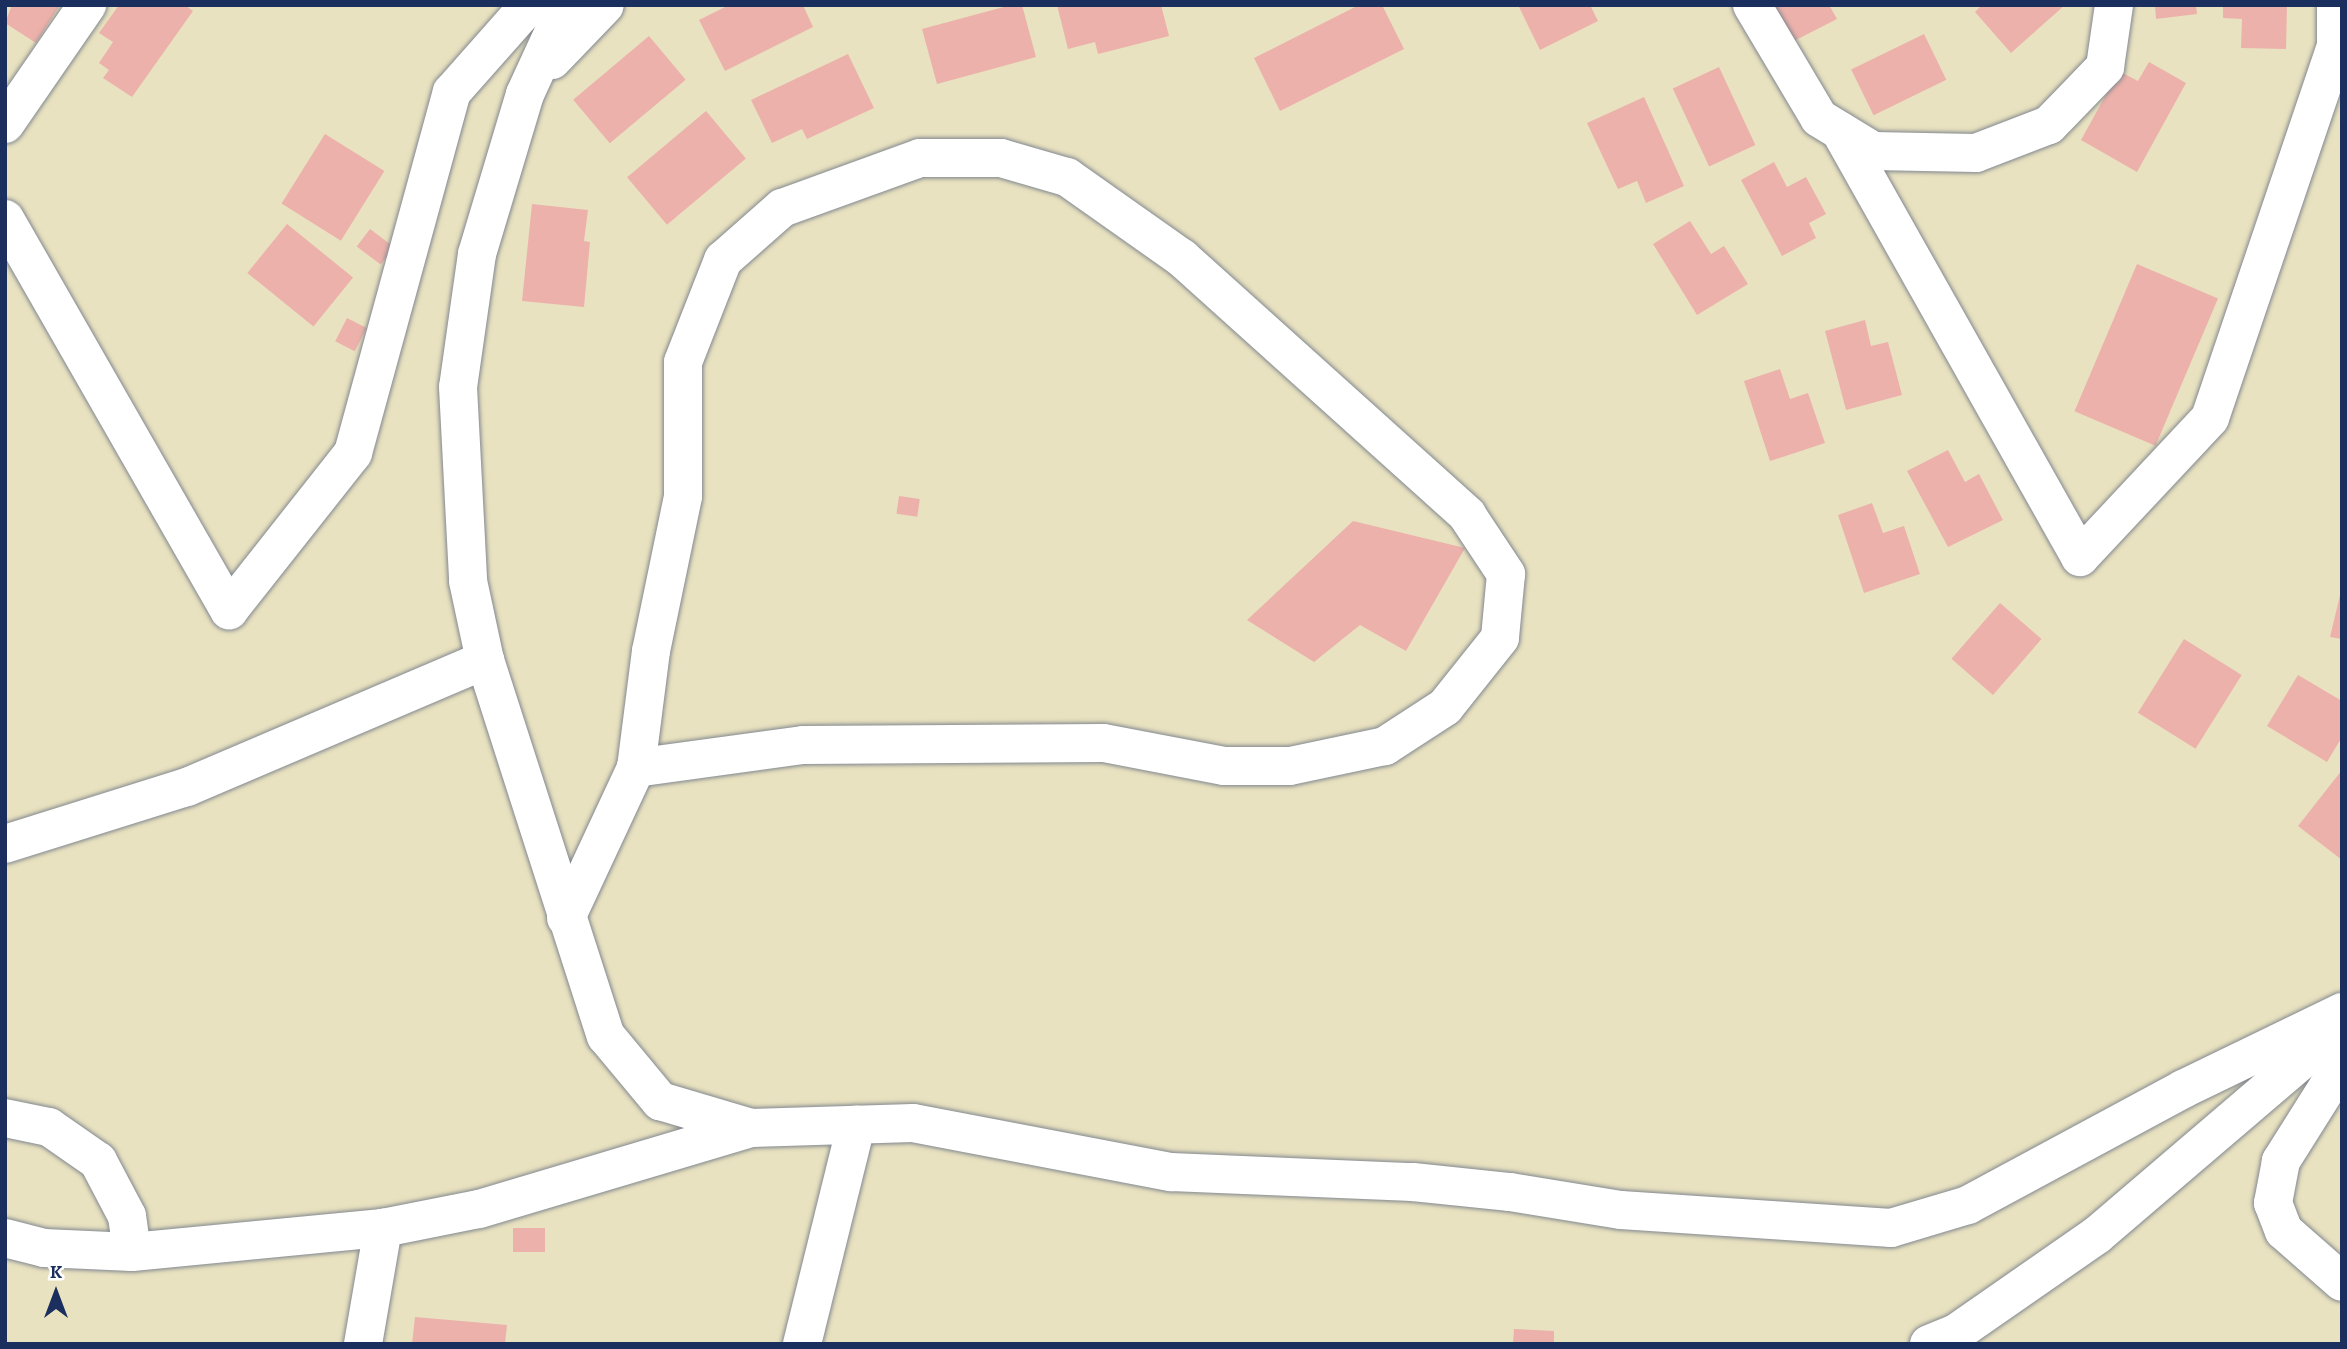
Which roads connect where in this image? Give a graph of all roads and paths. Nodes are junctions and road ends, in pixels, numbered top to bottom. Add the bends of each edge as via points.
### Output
1 (87, 5) edge
2 (529, 5) edge
3 (566, 5) edge
4 (605, 5) edge
5 (1752, 5) edge
6 (2114, 5) edge
7 (2336, 5) edge
8 (525, 94) junction
9 (5, 124) edge
10 (1840, 131) junction
11 (5, 219) edge
12 (485, 660) junction
13 (636, 768) junction
14 (5, 844) edge
15 (566, 918) junction
16 (2342, 1012) edge
17 (2342, 1027) edge
18 (2342, 1064) edge
19 (5, 1118) edge
20 (856, 1125) junction
21 (751, 1128) junction
22 (383, 1228) junction
23 (5, 1238) edge
24 (132, 1252) junction
25 (2342, 1282) edge
26 (363, 1344) edge
27 (802, 1344) edge
28 (1929, 1344) edge

1 - 9 street
2 - 11 street via 452,92 353,453 229,610
3 - 8 street
4 - 8 street via 567,41
5 - 10 street via 1819,118
6 - 10 street via 2105,67 2049,125 1976,153 1873,151
7 - 10 street via 2336,46 2210,418 2080,557
8 - 12 street via 477,254 457,387 468,581
12 - 14 street via 187,788
12 - 15 street
13 - 13 street via 651,651 683,496 683,362 723,260 782,208 920,158 1001,159 1067,177 1182,257 1467,515 1506,574 1500,638 1445,708 1385,746 1290,766 1224,766 1103,743 803,745
13 - 15 street
15 - 21 street via 606,1036 660,1101
16 - 20 street via 2183,1089 1968,1205 1891,1228 1620,1210 1413,1182 1171,1172 913,1123
17 - 28 street via 2097,1236 1955,1332
18 - 25 street via 2281,1161 2273,1203 2284,1231
19 - 24 street via 49,1127 98,1161 127,1216
20 - 21 street
20 - 27 street
21 - 22 street via 479,1209
22 - 24 street
22 - 26 street
23 - 24 street via 44,1248

